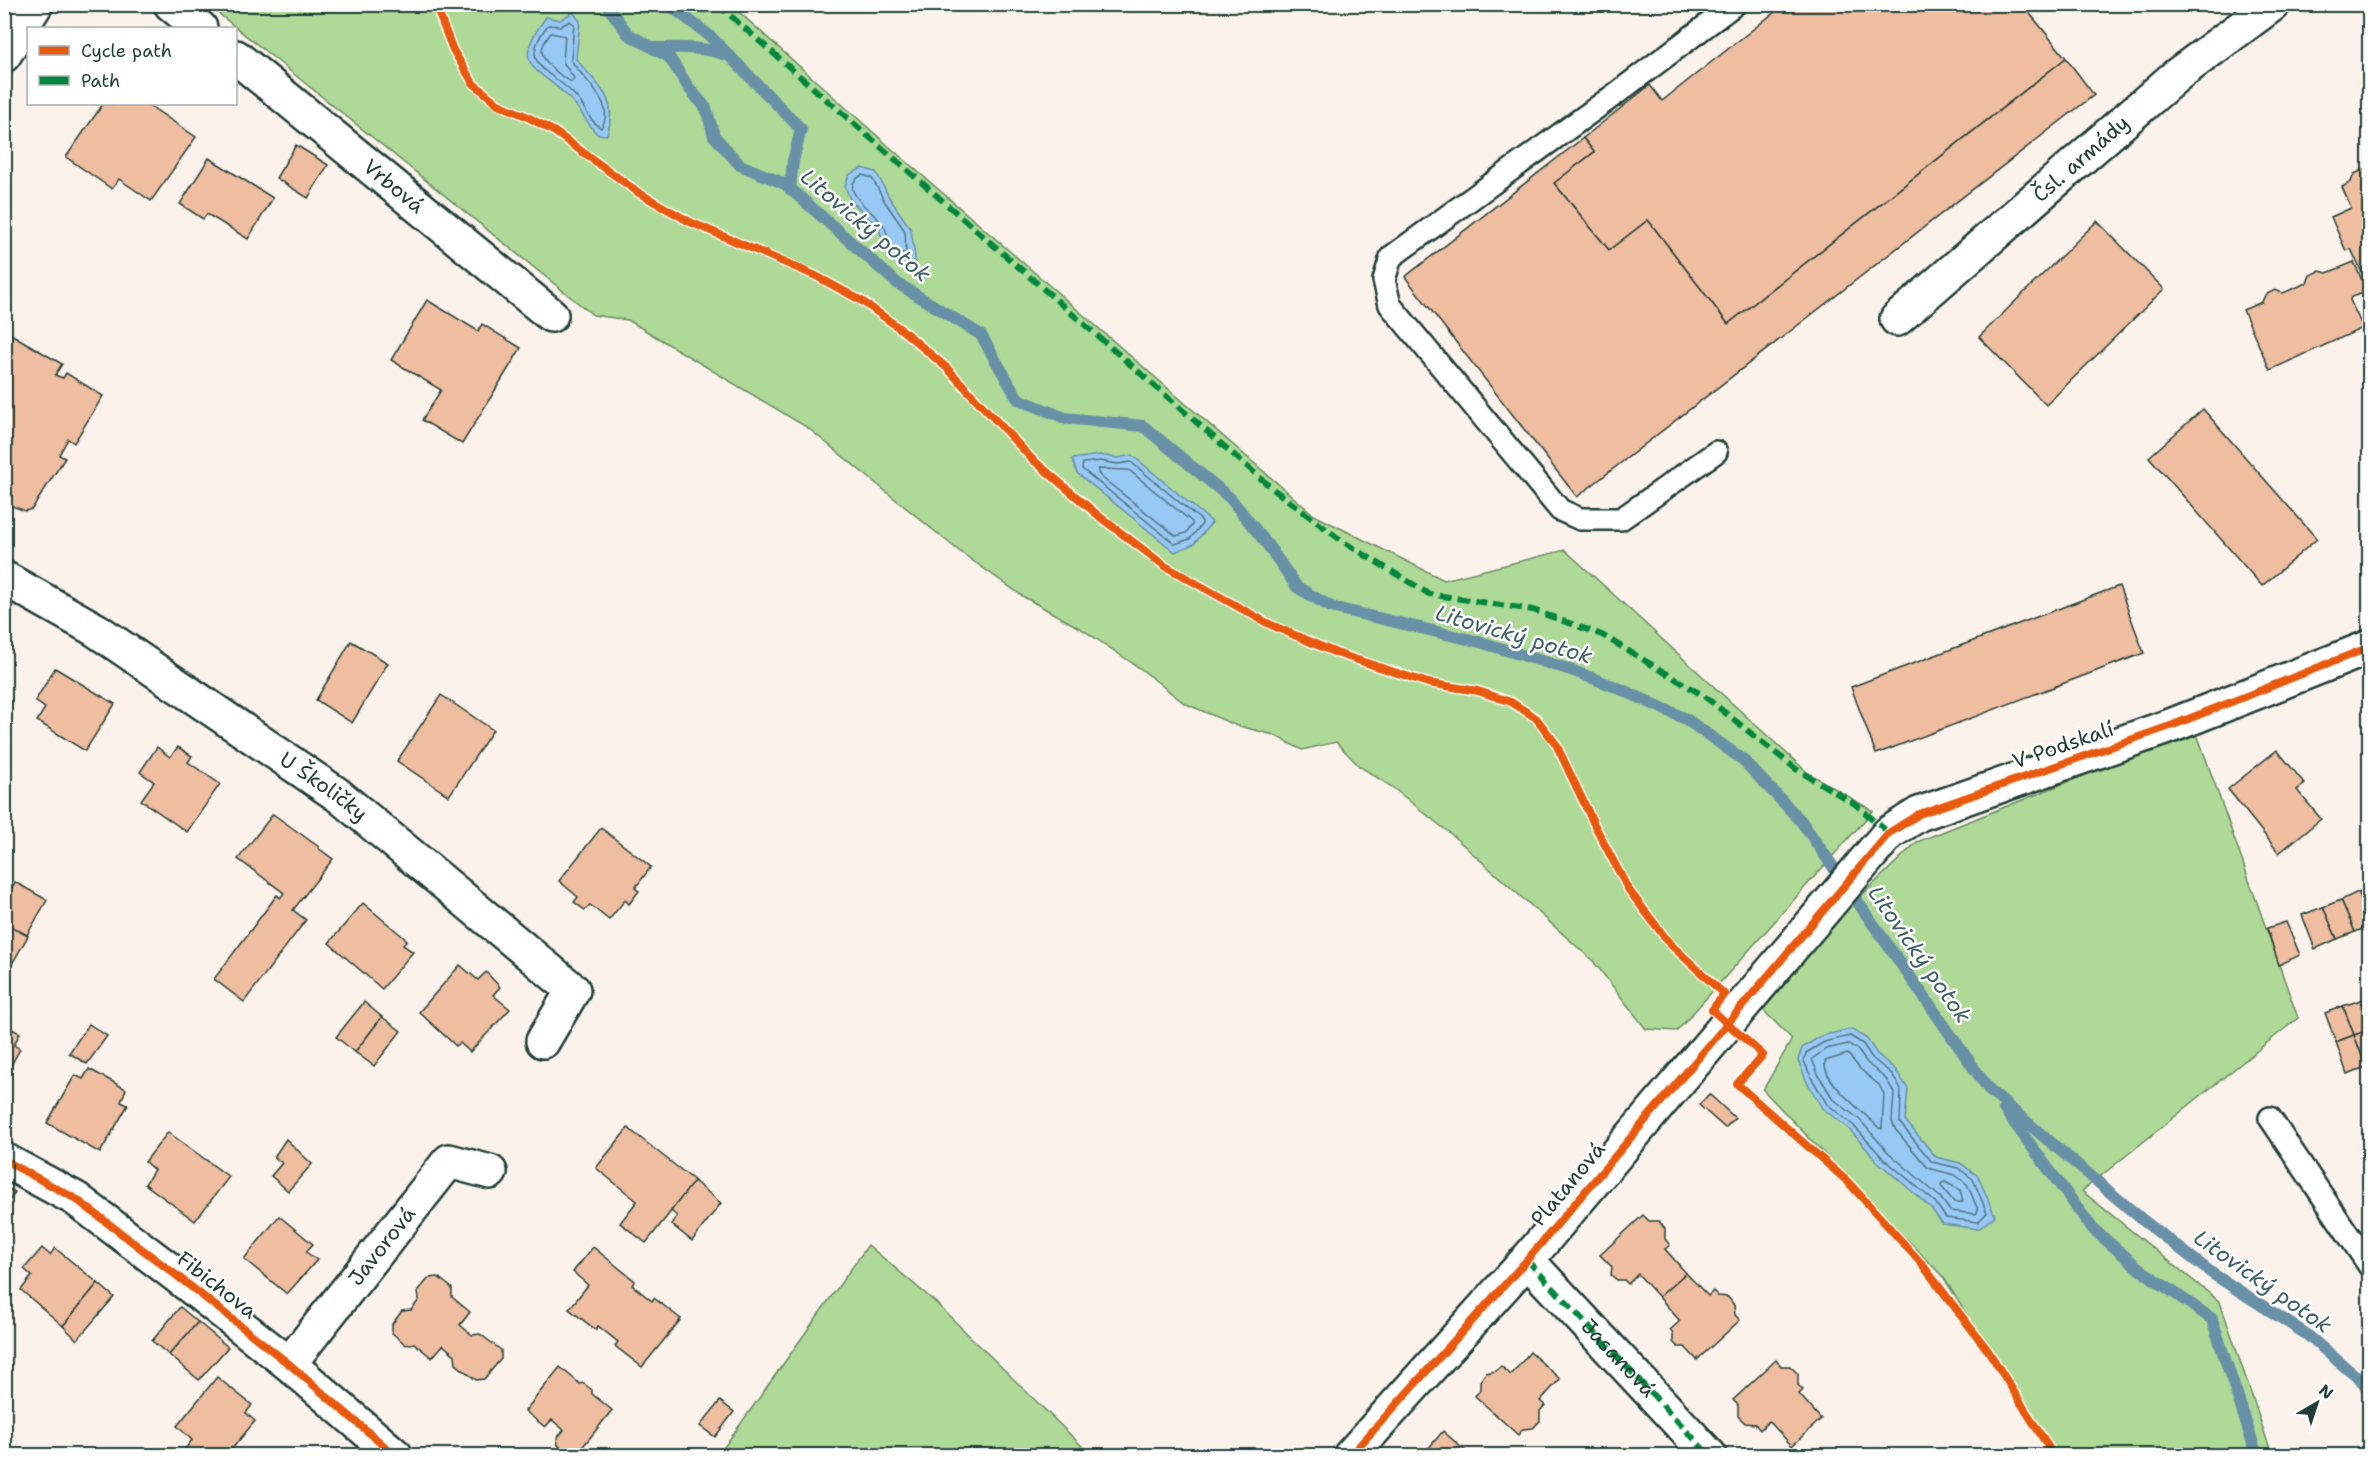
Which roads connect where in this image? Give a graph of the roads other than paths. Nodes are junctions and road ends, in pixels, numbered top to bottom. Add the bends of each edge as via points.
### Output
1 (36, 4) edge
2 (171, 4) edge
3 (1735, 4) edge
4 (2273, 4) edge
5 (199, 27) edge
6 (4, 55) edge
7 (237, 58) edge
8 (551, 315) dead end
9 (1897, 319) dead end
10 (1716, 452) dead end
11 (4, 578) edge
12 (2370, 647) edge
13 (1806, 929) joint
14 (543, 1041) dead end
15 (2270, 1118) dead end
16 (4, 1160) edge
17 (490, 1172) dead end
18 (1527, 1260) junction
19 (2370, 1267) edge
20 (289, 1364) junction
21 (396, 1455) edge
22 (1350, 1455) edge
23 (1710, 1455) edge

1 - 6 street
2 - 5 street
3 - 10 lane via 1391,257 1384,280 1390,304 1560,510 1580,519 1621,519
4 - 9 street, Čsl. armády via 2177,75
7 - 8 street, Vrbová
11 - 14 street, U Školičky via 96,630 339,795 573,990
12 - 13 street, V Podskalí via 2173,725 1919,814 1889,833
13 - 18 street, Platanová
15 - 19 lane
16 - 20 street, Fibichova via 76,1200
17 - 20 street, Javorová via 449,1161
18 - 22 street, Platanová
18 - 23 street, Jasanová
20 - 21 street, Fibichova

